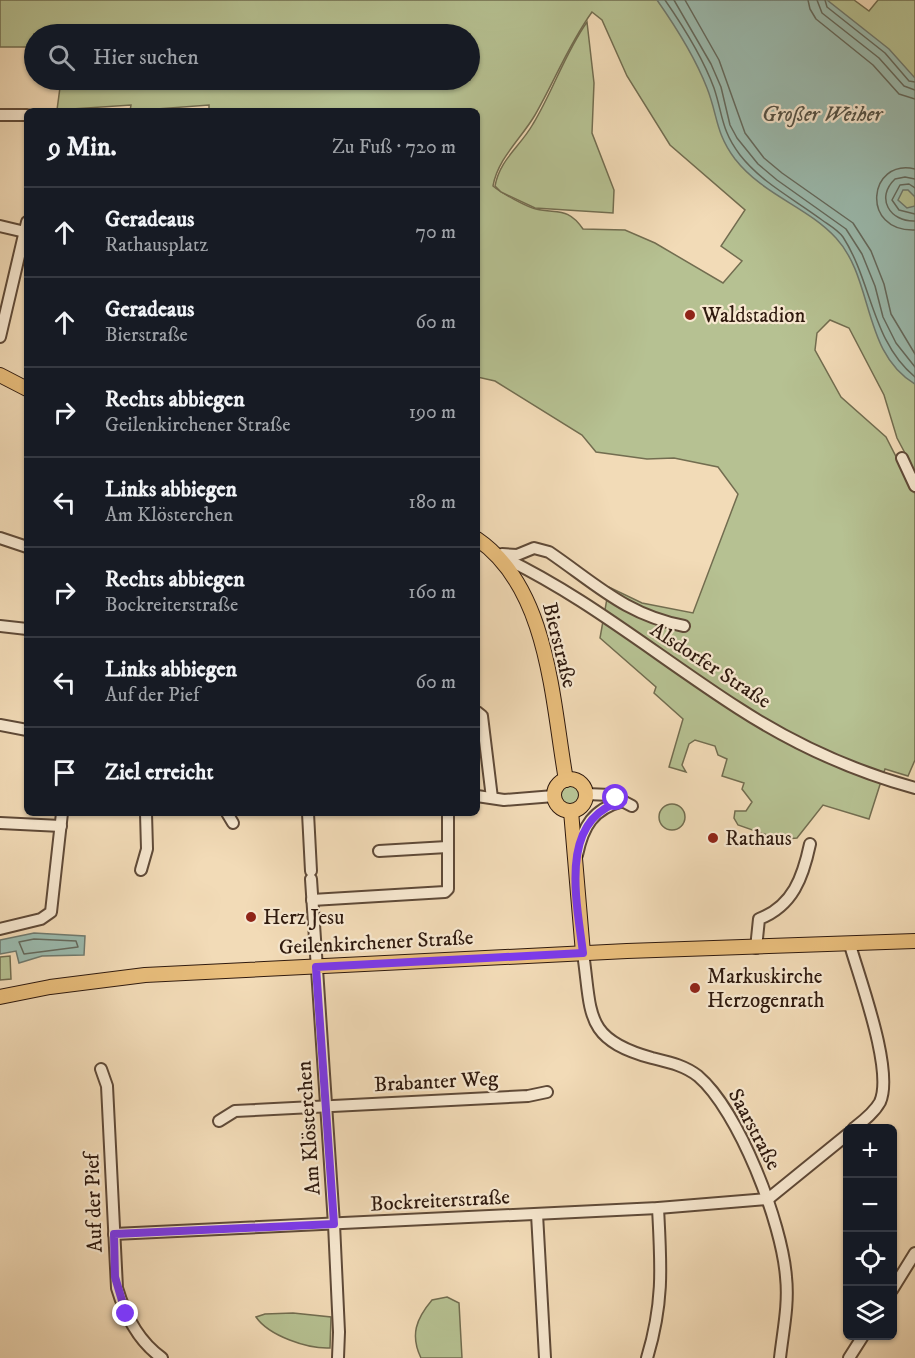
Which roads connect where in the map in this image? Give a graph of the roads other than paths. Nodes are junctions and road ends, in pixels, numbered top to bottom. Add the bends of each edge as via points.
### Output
1 (24, 114) edge
2 (0, 115) edge
3 (0, 226) edge
4 (24, 227) edge
5 (24, 235) edge
6 (0, 337) edge
7 (0, 375) edge
8 (24, 387) edge
9 (902, 458) dead end
10 (915, 486) edge
11 (0, 538) edge
12 (480, 541) edge
13 (24, 546) edge
14 (496, 554) junction
15 (0, 626) edge
16 (684, 626) dead end
17 (24, 629) edge
18 (480, 714) edge
19 (0, 725) edge
20 (24, 729) edge
21 (566, 780) junction
22 (915, 788) edge
23 (585, 794) junction
24 (480, 796) edge
25 (554, 796) junction
26 (492, 798) junction
27 (571, 811) junction
28 (62, 816) edge
29 (146, 816) edge
30 (228, 816) edge
31 (308, 816) edge
32 (448, 816) edge
33 (0, 823) edge
34 (233, 823) dead end
35 (61, 825) junction
36 (810, 844) dead end
37 (447, 847) junction
38 (379, 851) dead end
39 (575, 867) junction
40 (141, 870) dead end
41 (312, 900) junction
42 (0, 929) edge
43 (915, 941) edge
44 (850, 945) junction
45 (756, 948) junction
46 (583, 953) junction
47 (316, 967) junction
48 (0, 997) edge
49 (100, 1069) dead end
50 (547, 1092) dead end
51 (326, 1106) junction
52 (219, 1121) dead end
53 (858, 1124) edge
54 (843, 1138) edge
55 (768, 1199) junction
56 (658, 1208) junction
57 (537, 1214) junction
58 (334, 1224) junction
59 (114, 1234) junction
60 (915, 1253) edge
61 (894, 1286) edge
62 (860, 1340) edge
63 (160, 1357) edge
64 (338, 1358) edge
65 (545, 1358) edge
66 (647, 1358) edge
67 (780, 1358) edge
68 (849, 1358) edge

1 - 2 street
3 - 4 street
5 - 6 street
7 - 8 main road
9 - 10 street
11 - 13 street
12 - 14 main road, Bierstraße
14 - 16 street via 517,555 534,548 549,552 633,611 656,621
14 - 21 main road, Bierstraße via 516,577 539,630
14 - 22 street, Alsdorfer Straße via 552,582 739,709 780,732 863,773
15 - 17 street
18 - 26 street
19 - 20 street
21 - 23 main road via 576,781
21 - 25 main road via 557,785
23 - 27 main road via 583,804
23 - 39 street via 611,795 628,803 604,807 589,819
24 - 26 street
25 - 26 street
25 - 27 main road via 560,808
27 - 39 main road
28 - 35 street
29 - 40 street via 147,849
30 - 34 street
31 - 41 street, Am Klösterchen
32 - 37 street
33 - 35 street
35 - 42 street via 51,912 41,919
36 - 45 street via 794,893 759,919
37 - 38 street
37 - 41 street via 448,889 441,894
39 - 46 main road
41 - 47 street, Am Klösterchen
43 - 44 main road, Geilenkirchener Straße
44 - 45 main road, Geilenkirchener Straße
44 - 53 street via 882,1057 884,1087 879,1103
45 - 46 main road, Geilenkirchener Straße
46 - 47 main road, Geilenkirchener Straße
46 - 55 street, Saarstraße via 597,1029 616,1046 674,1064 705,1082 725,1110
47 - 48 main road, Geilenkirchener Straße via 125,976
47 - 51 street, Am Klösterchen
49 - 59 street, Auf der Pief via 107,1086
50 - 51 street, Brabanter Weg
51 - 52 street, Brabanter Weg via 235,1111
51 - 58 street, Am Klösterchen
54 - 55 street
55 - 56 street, Bockreiterstraße
55 - 67 street, Saarstraße via 786,1276
56 - 57 street, Bockreiterstraße
56 - 66 street via 662,1294
57 - 58 street, Bockreiterstraße
57 - 65 street
58 - 59 street, Bockreiterstraße
58 - 64 street, Am Klösterchen
59 - 63 street, Auf der Pief via 115,1277 121,1302 136,1331
60 - 61 street
62 - 68 street

